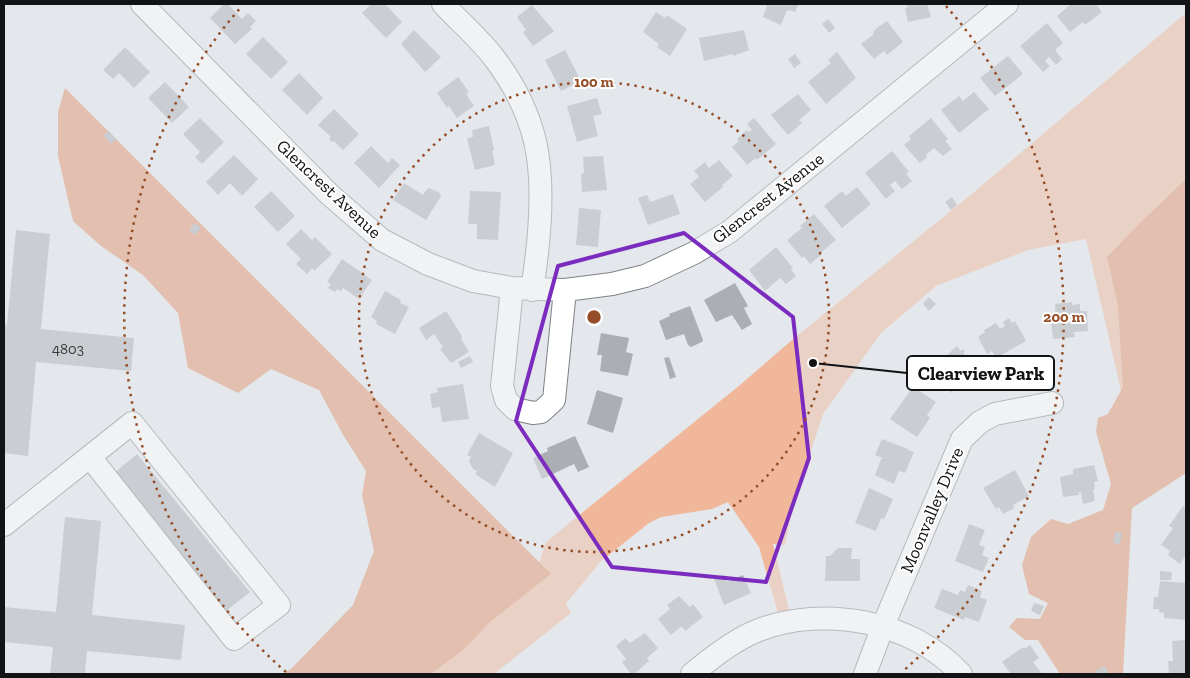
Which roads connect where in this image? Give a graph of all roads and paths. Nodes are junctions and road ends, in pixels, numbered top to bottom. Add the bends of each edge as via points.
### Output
1 (142, 4) edge
2 (443, 4) edge
3 (1003, 5) edge
4 (522, 289) junction
5 (565, 290) junction
6 (1052, 403) dead end
7 (90, 457) junction
8 (4, 525) edge
9 (883, 626) junction
10 (692, 674) edge
11 (865, 674) edge
12 (960, 674) edge

1 - 4 street, Glencrest Avenue via 329,194 382,240 428,264 473,281
2 - 4 street via 495,58 519,96 535,141 540,176 538,255
3 - 5 street, Glencrest Avenue via 730,232 645,276
4 - 5 street, Glencrest Avenue
4 - 5 street via 508,325 502,386 506,400 515,410 532,413 541,412 554,400
6 - 9 street, Moonvalley Drive via 995,414 980,422 962,439
7 - 7 street via 234,639 279,605 132,423
7 - 8 street
9 - 10 street via 843,618 796,620 758,630 715,655
9 - 11 street, Moonvalley Drive
9 - 12 street via 932,648

